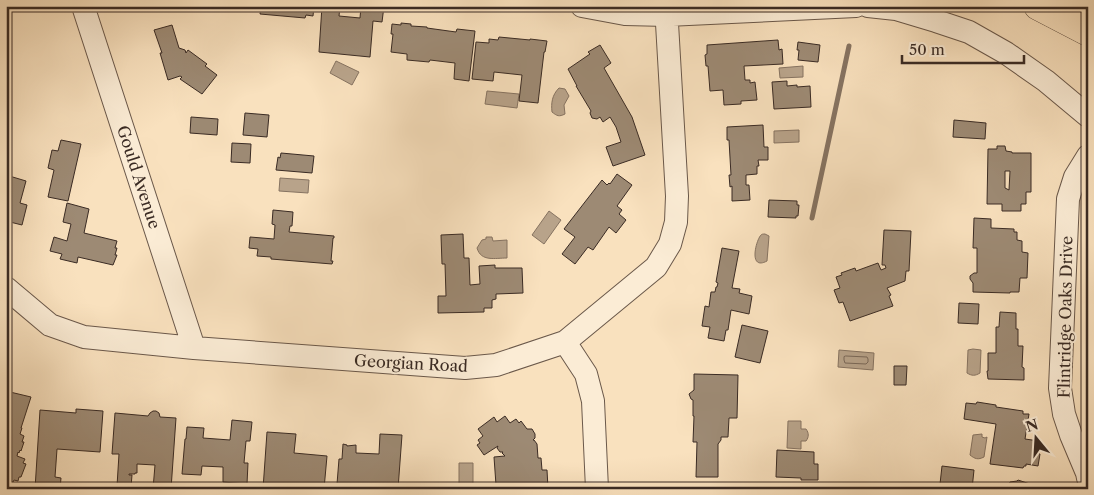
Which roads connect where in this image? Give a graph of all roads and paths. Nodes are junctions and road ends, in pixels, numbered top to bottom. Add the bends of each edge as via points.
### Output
1 (84, 6) edge
2 (582, 6) edge
3 (856, 6) edge
4 (868, 6) edge
5 (1038, 6) edge
6 (666, 11) edge
7 (1088, 32) edge
8 (1088, 116) edge
9 (1088, 156) edge
10 (6, 288) edge
11 (565, 342) junction
12 (194, 348) junction
13 (1088, 478) edge
14 (597, 489) edge

1 - 12 street, Gould Avenue
2 - 6 street via 625,14
3 - 6 street
4 - 8 street via 896,9 969,32 1046,80
5 - 7 highway
6 - 11 street, Georgian Road via 677,196 676,222 670,244 656,267
9 - 13 street, Flintridge Oaks Drive via 1075,176 1068,199 1060,388 1064,414
10 - 12 street, Georgian Road via 50,326 84,337
11 - 12 street, Georgian Road via 496,364 465,368
11 - 14 street via 586,374 593,401

